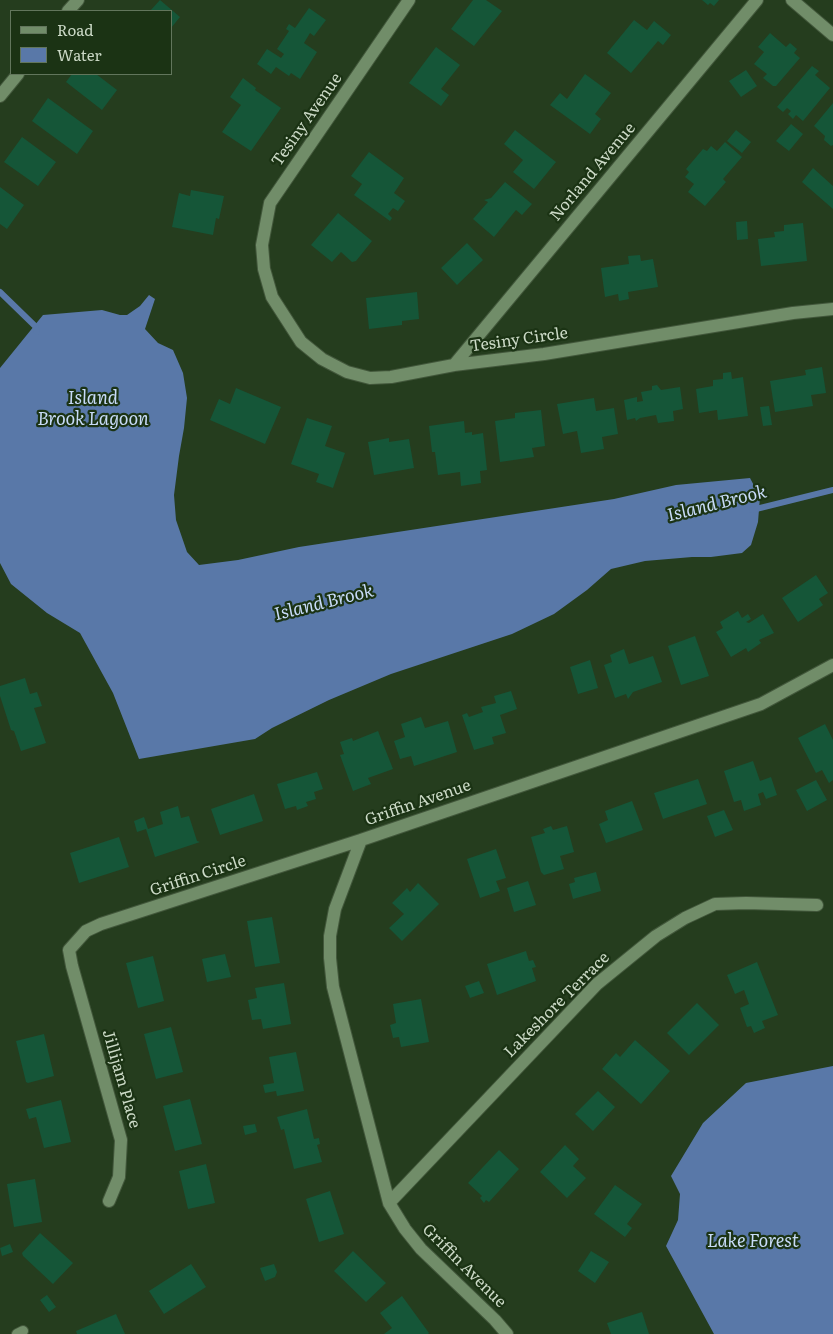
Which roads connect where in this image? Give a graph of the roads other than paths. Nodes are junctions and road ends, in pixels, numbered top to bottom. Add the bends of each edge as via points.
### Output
1 (78, 0) edge
2 (409, 0) edge
3 (757, 0) edge
4 (792, 0) edge
5 (69, 10) edge
6 (833, 35) edge
7 (17, 75) edge
8 (0, 96) edge
9 (264, 269) joint
10 (833, 309) edge
11 (454, 365) junction
12 (833, 665) edge
13 (361, 840) junction
14 (817, 905) dead end
15 (72, 966) joint
16 (109, 1201) dead end
17 (389, 1203) junction
18 (507, 1334) edge

1 - 5 street
2 - 9 street, Tesiny Avenue via 270,203 262,246
3 - 11 street, Norland Avenue
4 - 6 street
7 - 8 street
9 - 11 street, Tesiny Circle via 272,297 301,342 338,368 370,378
10 - 11 street, Tesiny Circle
12 - 13 street, Griffin Avenue via 761,704
13 - 15 street, Griffin Circle via 101,924 86,932 69,950
13 - 17 street, Griffin Avenue via 336,909 330,936 330,958 334,987
14 - 17 street, Lakeshore Terrace via 715,904 656,936 597,984
15 - 16 street, Jillijam Place via 121,1140 119,1177
17 - 18 street, Griffin Avenue via 421,1248

